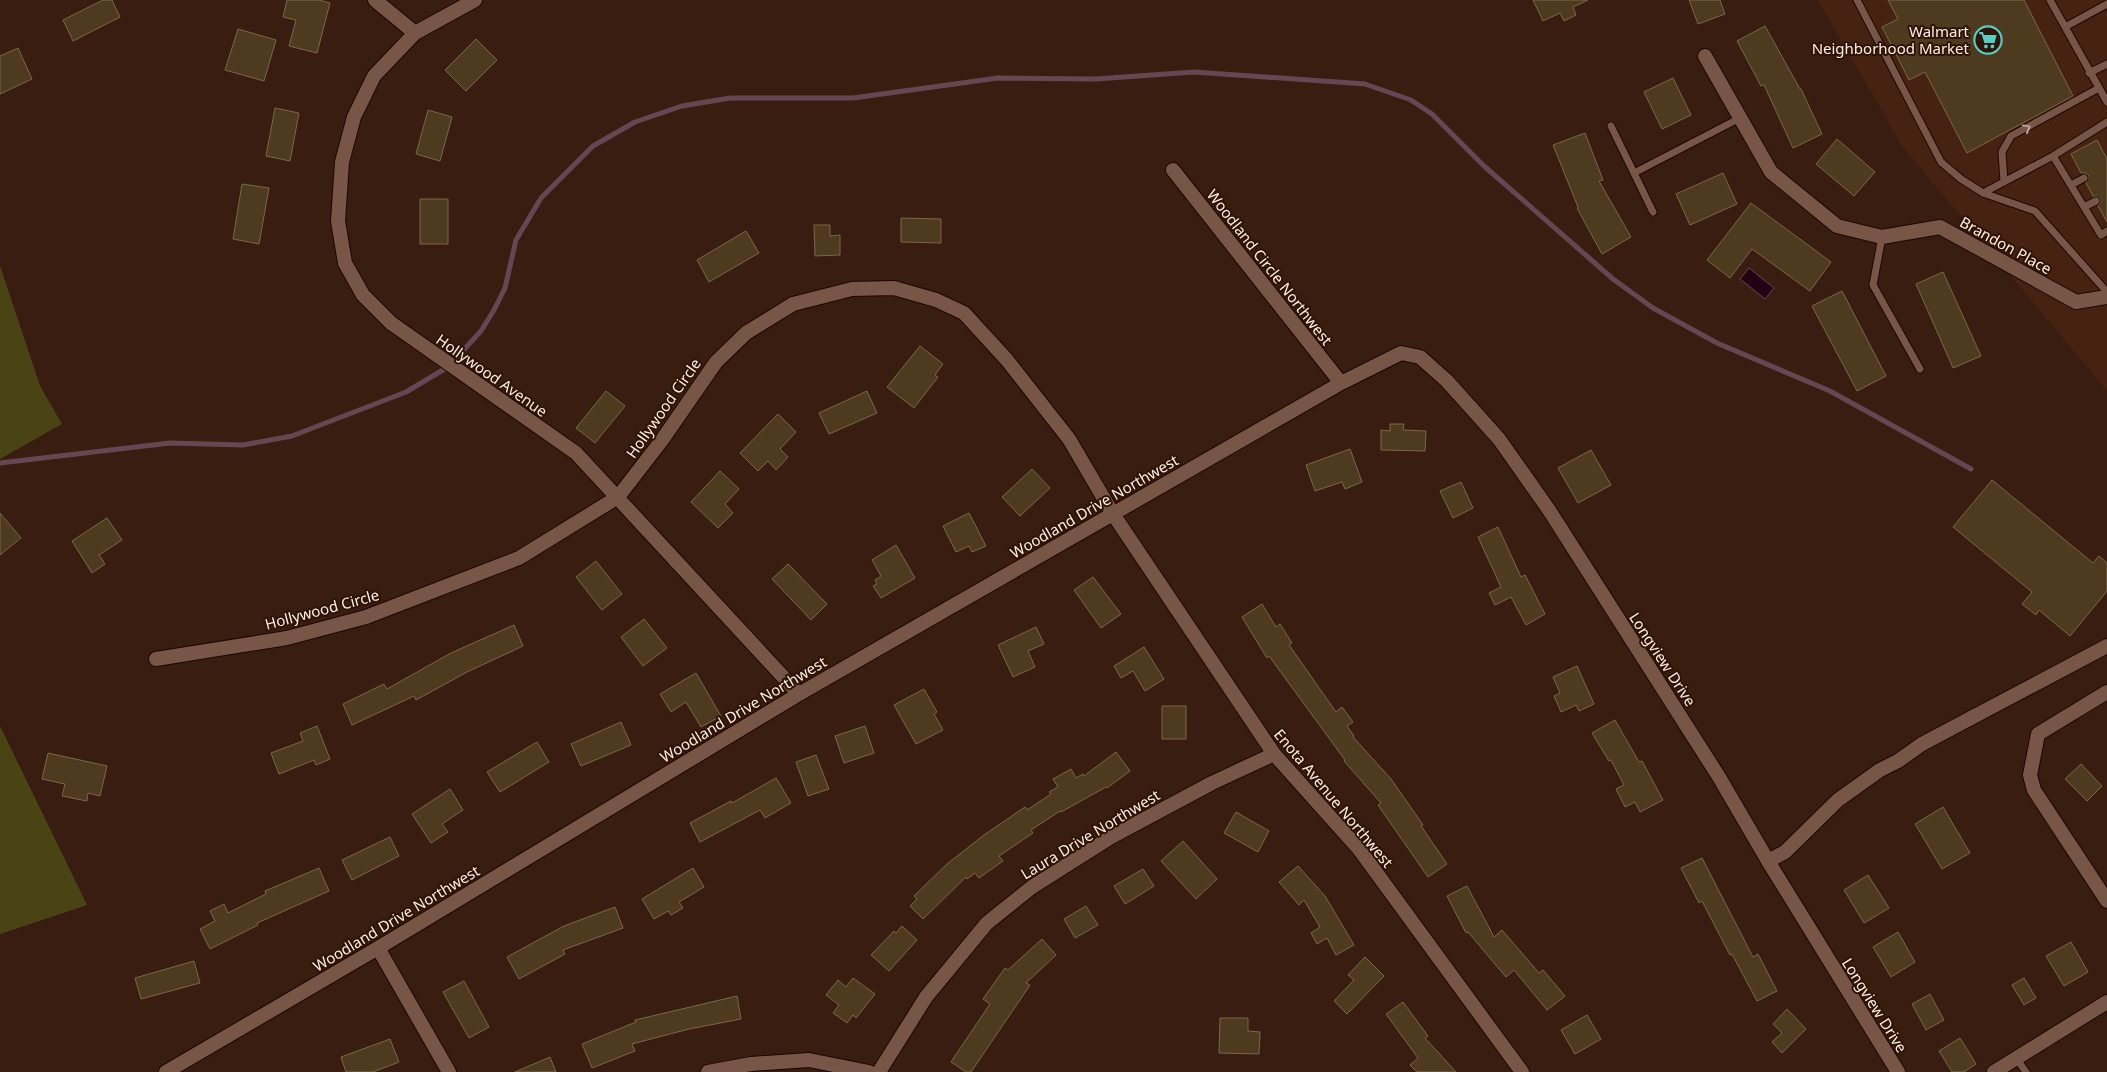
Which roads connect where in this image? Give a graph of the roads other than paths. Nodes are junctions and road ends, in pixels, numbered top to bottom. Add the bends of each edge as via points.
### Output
1 (376, 0) edge
2 (475, 0) edge
3 (1857, 0) edge
4 (2050, 0) edge
5 (2107, 4) edge
6 (2065, 27) junction
7 (415, 33) junction
8 (1705, 56) dead end
9 (2107, 64) edge
10 (2089, 73) junction
11 (2099, 88) junction
12 (2107, 102) edge
13 (1740, 118) junction
14 (2107, 122) edge
15 (1611, 126) dead end
16 (2054, 156) junction
17 (1173, 170) dead end
18 (1634, 173) junction
19 (2084, 178) dead end
20 (2004, 182) junction
21 (2071, 185) junction
22 (1983, 193) junction
23 (2096, 201) dead end
24 (2084, 207) junction
25 (1653, 212) dead end
26 (2107, 231) edge
27 (1882, 236) junction
28 (2107, 292) edge
29 (2107, 297) edge
30 (1920, 368) dead end
31 (1342, 383) junction
32 (618, 497) junction
33 (1113, 514) junction
34 (2107, 646) edge
35 (156, 659) dead end
36 (2107, 692) edge
37 (799, 694) junction
38 (1274, 754) junction
39 (1768, 861) junction
40 (2107, 901) edge
41 (378, 948) junction
42 (2107, 1002) edge
43 (2016, 1058) junction
44 (166, 1072) edge
45 (449, 1072) edge
46 (708, 1072) edge
47 (870, 1072) edge
48 (879, 1072) edge
49 (1522, 1072) edge
50 (1898, 1072) edge
51 (1994, 1072) edge
52 (2026, 1072) edge

1 - 7 street
2 - 7 street, Hollywood Avenue
3 - 22 lane via 1941,162
4 - 6 lane
5 - 6 lane
6 - 10 lane
7 - 32 street, Hollywood Avenue via 374,76 354,117 342,162 338,221 345,263 363,295 391,323 576,453
8 - 13 street, Brandon Place
9 - 10 lane
10 - 11 lane
11 - 12 lane
20 -> 11 lane via 2002,152 2011,136
13 - 18 lane
13 - 27 street, Brandon Place via 1771,172 1837,226
14 - 16 lane
15 - 18 lane
16 - 20 lane
16 - 21 lane
17 - 31 street, Woodland Circle Northwest
18 - 25 lane
19 - 21 lane
20 - 22 lane
21 - 24 lane
22 - 28 lane via 2035,211
23 - 24 lane
24 - 26 lane via 2101,235
27 - 29 street, Brandon Place via 1940,227 2076,302
27 - 30 lane via 1872,285
31 - 33 street, Woodland Drive Northwest
31 - 39 street, Longview Drive via 1401,353 1420,357 1454,388 1499,439 1549,510 1719,777
32 - 33 street, Hollywood Circle via 716,362 746,333 793,304 852,289 894,288 936,300 964,313 1007,360 1069,439
32 - 35 street, Hollywood Circle via 518,558 366,617 287,638
32 - 37 street, Hollywood Avenue
33 - 37 street, Woodland Drive Northwest
33 - 38 street, Enota Avenue Northwest
34 - 39 street via 1922,744 1880,770 1838,800 1785,852
36 - 40 street via 2038,734 2030,775 2034,790
37 - 41 street, Woodland Drive Northwest
38 - 48 street, Laura Drive Northwest via 1111,837 1032,887 987,923 926,998
38 - 49 street, Enota Avenue Northwest via 1359,849
39 - 50 street, Longview Drive
41 - 44 street, Woodland Drive Northwest
41 - 45 street
42 - 43 street
43 - 51 street
43 - 52 lane
46 - 47 street via 751,1064 809,1060

